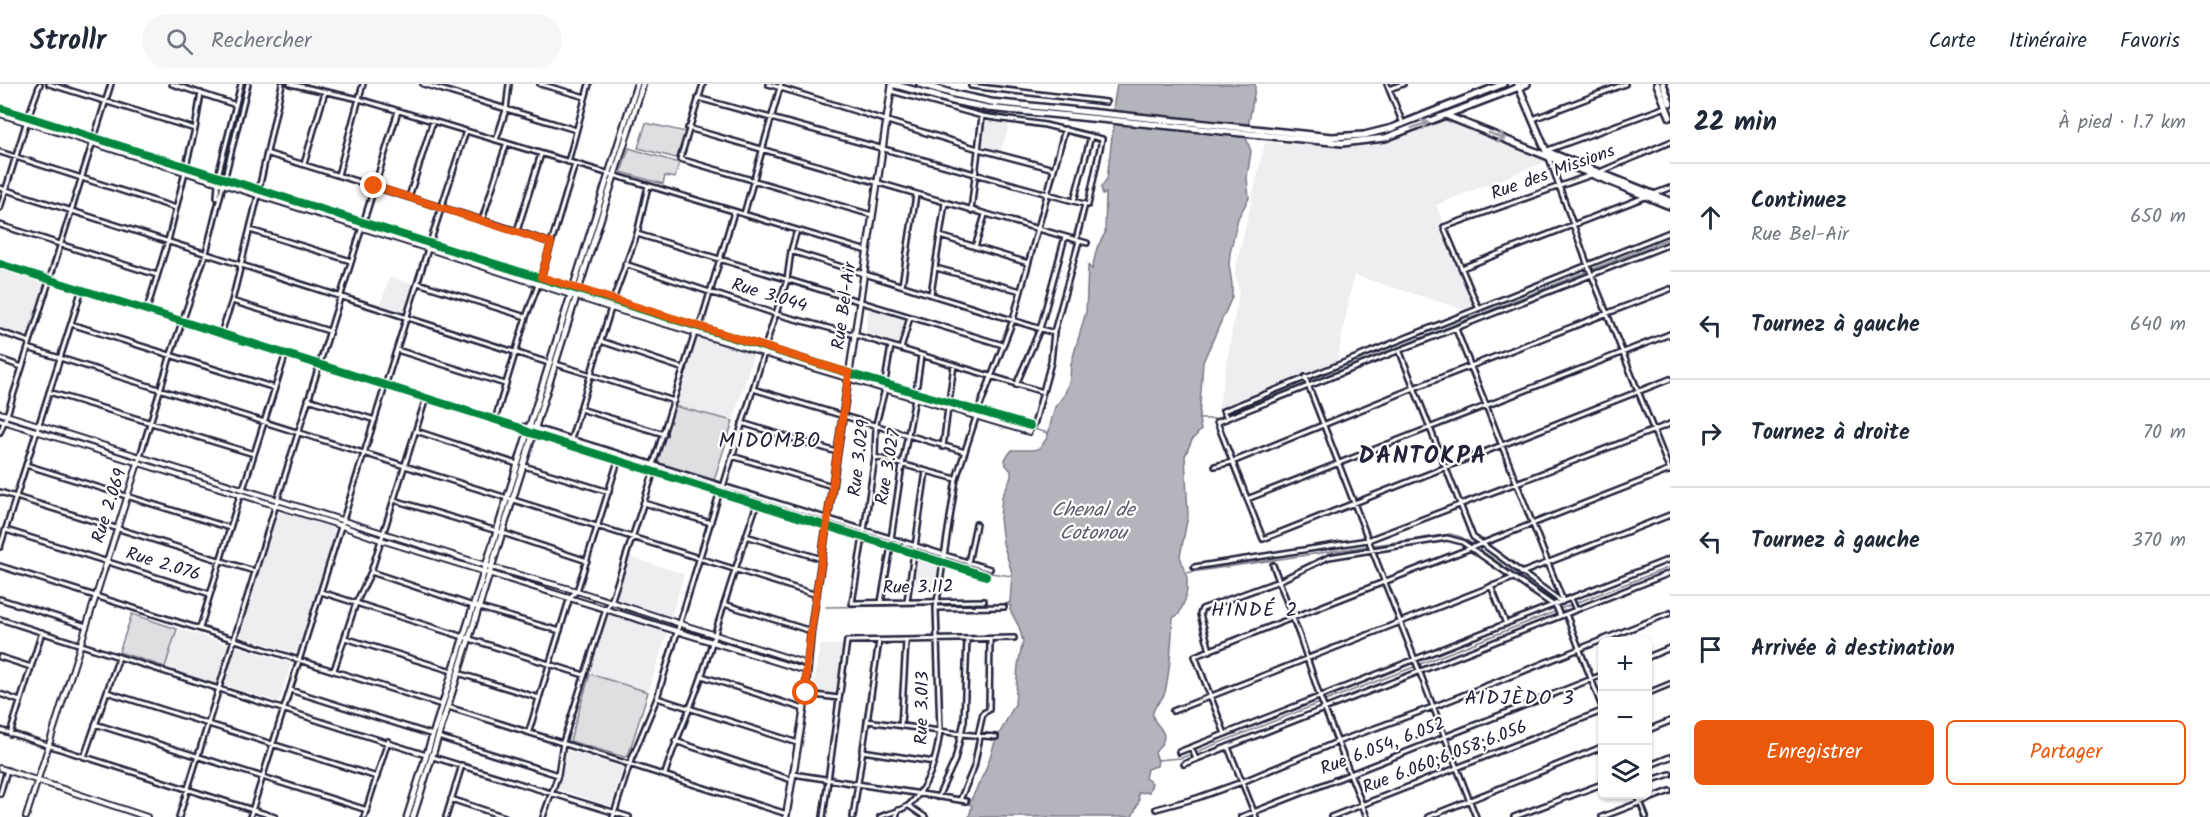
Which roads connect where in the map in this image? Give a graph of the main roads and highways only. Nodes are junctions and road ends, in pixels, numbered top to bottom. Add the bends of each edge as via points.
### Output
1 (637, 84) edge
2 (643, 84) edge
3 (892, 84) edge
4 (920, 84) edge
5 (1503, 84) edge
6 (1527, 84) edge
7 (1657, 84) edge
8 (1663, 84) edge
9 (1518, 86) edge
10 (1669, 105) edge
11 (1445, 115) junction
12 (1103, 117) junction
13 (1670, 117) edge
14 (1280, 135) junction
15 (1547, 154) junction
16 (1595, 173) junction
17 (611, 175) junction
18 (1670, 201) edge
19 (1670, 206) edge
20 (429, 756) junction
21 (786, 816) edge
22 (407, 817) edge
23 (413, 817) edge

1 - 17 main road
2 - 17 main road
3 - 12 main road via 978,106
3 - 21 main road, Rue Bel-Air
4 - 12 main road via 991,102
5 - 14 main road via 1378,132 1352,137
6 - 9 main road
7 - 10 main road
8 - 10 main road
9 - 11 main road
9 - 15 main road
10 - 13 main road
14 -> 11 main road via 1362,142 1385,138
11 -> 15 main road
12 - 14 main road
15 - 16 main road
16 - 18 main road
16 - 19 main road
17 - 20 main road
20 - 22 main road
20 - 23 main road

